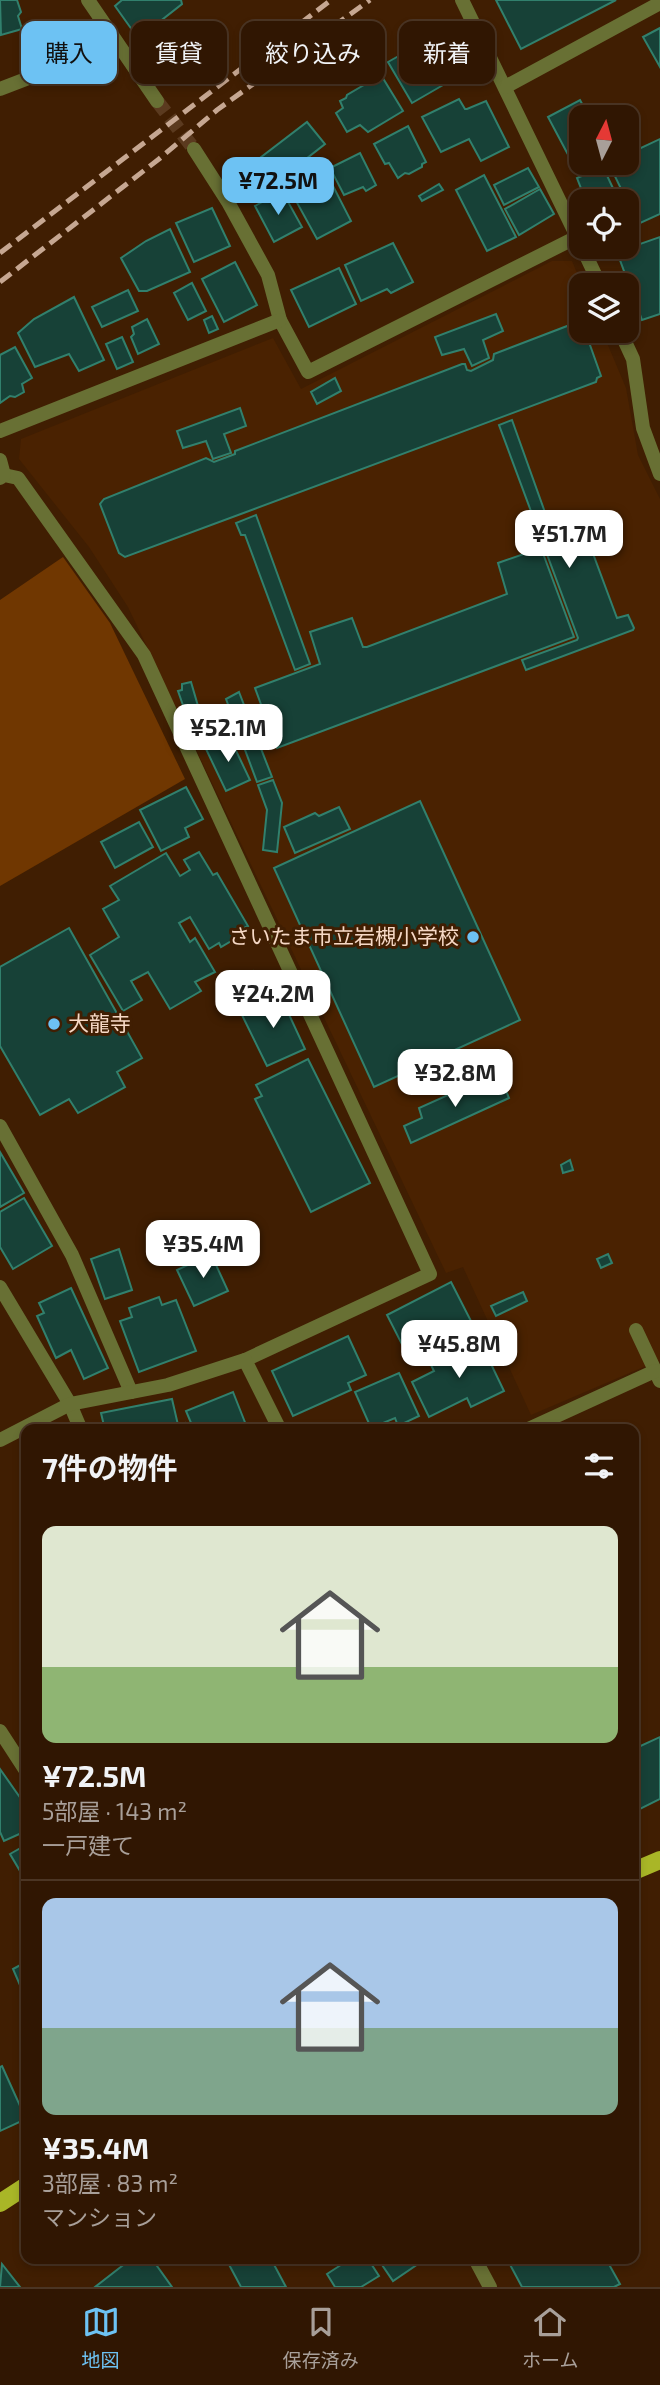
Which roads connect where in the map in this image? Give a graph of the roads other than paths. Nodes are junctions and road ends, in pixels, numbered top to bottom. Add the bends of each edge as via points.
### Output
1 (88, 0) edge
2 (462, 0) edge
3 (660, 3) edge
4 (102, 21) edge
5 (117, 44) edge
6 (21, 81) edge
7 (505, 87) junction
8 (0, 89) edge
9 (158, 102) tunnel mouth
10 (194, 149) tunnel mouth
11 (569, 220) edge
12 (569, 248) edge
13 (280, 320) junction
14 (626, 343) edge
15 (0, 431) edge
16 (0, 460) edge
17 (660, 474) edge
18 (2, 476) edge
19 (0, 1126) edge
20 (0, 1287) edge
21 (636, 1330) dead end
22 (245, 1360) junction
23 (658, 1376) edge
24 (131, 1392) junction
25 (70, 1404) junction
26 (31, 1424) edge
27 (78, 1424) edge
28 (277, 1424) edge
29 (541, 1424) edge
30 (21, 1429) edge
31 (0, 1440) edge
32 (0, 1731) edge
33 (21, 1763) edge
34 (660, 1860) edge
35 (639, 1869) edge
36 (21, 2189) edge
37 (0, 2203) edge
38 (478, 2264) edge
39 (490, 2287) edge

1 - 4 street
2 - 7 street
3 - 7 street
5 - 9 street
6 - 8 street
7 - 11 street
10 - 13 street via 268,275
12 - 13 street via 308,372
13 - 15 street
14 - 17 street via 633,359 643,428
16 - 18 street
18 - 22 street via 18,478 144,655 430,1274
19 - 24 street via 72,1255
20 - 25 street
21 - 23 street
22 - 24 street
22 - 28 street
23 - 29 street
24 - 25 street
25 - 26 street
25 - 27 street
30 - 31 street
32 - 33 street
34 - 35 main road
36 - 37 main road
38 - 39 street

